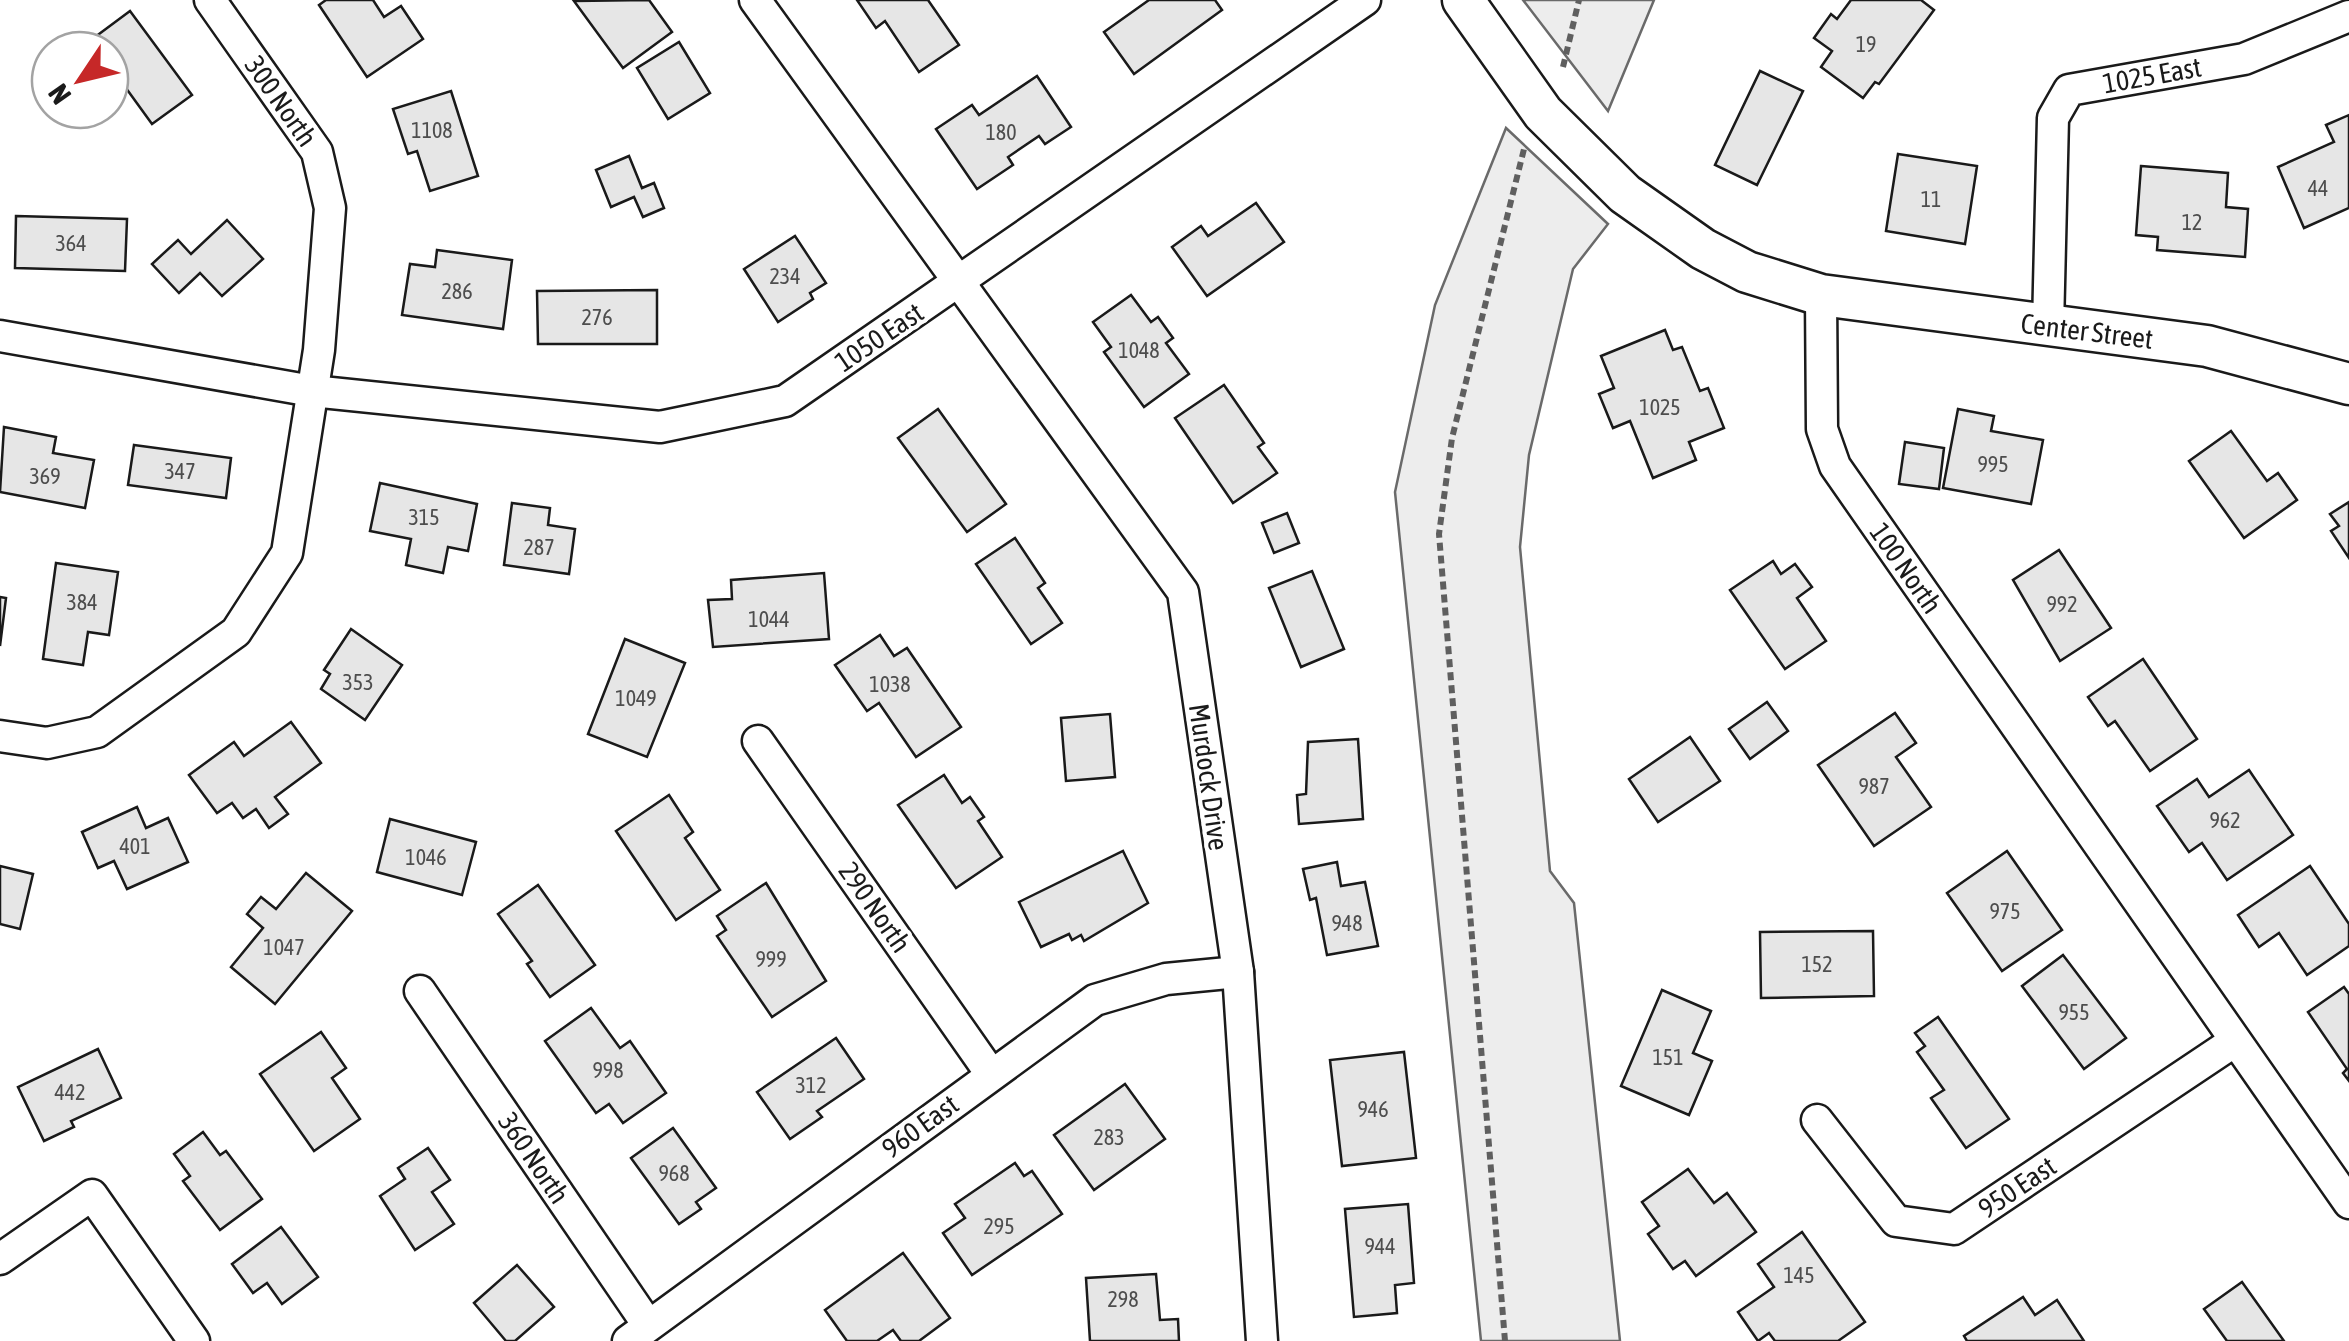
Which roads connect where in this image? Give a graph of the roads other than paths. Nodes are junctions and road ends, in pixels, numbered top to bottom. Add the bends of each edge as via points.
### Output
1 (210, 0) edge
2 (756, 0) edge
3 (1365, 0) edge
4 (1462, 0) edge
5 (2349, 16) edge
6 (958, 286) junction
7 (1821, 295) junction
8 (2048, 327) junction
9 (0, 336) edge
10 (2349, 384) edge
11 (312, 391) junction
12 (0, 736) edge
13 (758, 741) dead end
14 (1238, 972) junction
15 (420, 990) dead end
16 (2235, 1042) junction
17 (991, 1074) junction
18 (1817, 1120) dead end
19 (2349, 1204) edge
20 (0, 1260) edge
21 (638, 1333) edge
22 (194, 1341) edge
23 (1262, 1341) edge

1 - 11 street, 300 North via 317,152 330,208
2 - 6 street, Murdock Drive
3 - 6 street, 1050 East
4 - 7 street via 1542,113 1625,194 1747,272
5 - 8 street, 1025 East via 2244,59 2068,90 2053,118
6 - 11 street, 1050 East via 785,401 660,426
6 - 14 street, Murdock Drive via 1183,592
7 - 8 street, Center Street
7 - 16 street, 100 North via 1822,429 1835,466
8 - 10 street, Center Street via 2207,346
9 - 11 street, 1050 East
11 - 12 street, 300 North via 287,552 236,632 97,732 47,744
13 - 17 street, 290 North
14 - 17 street, 960 East via 1166,978 1095,1000
14 - 23 street, Murdock Drive
15 - 21 street, 360 North
16 - 18 street, 950 East via 1954,1229 1896,1221
16 - 19 street, 100 North
17 - 21 street, 960 East
20 - 22 street via 92,1195

